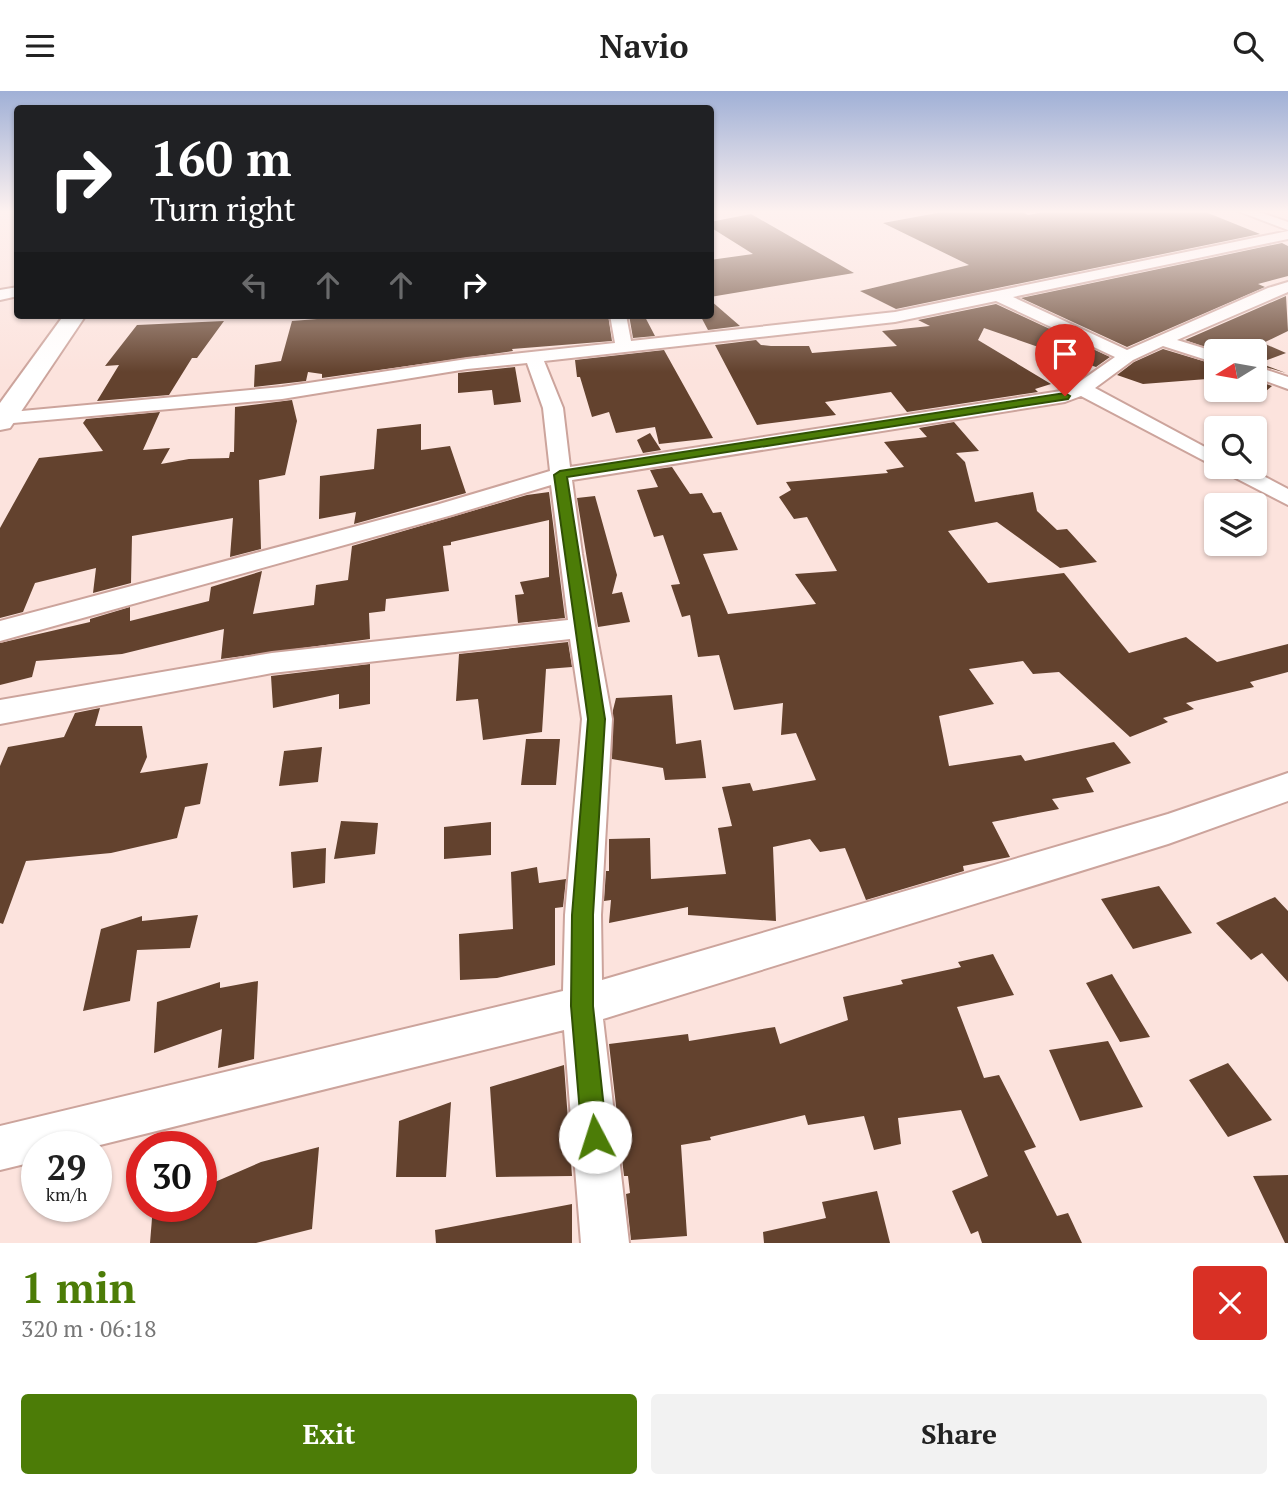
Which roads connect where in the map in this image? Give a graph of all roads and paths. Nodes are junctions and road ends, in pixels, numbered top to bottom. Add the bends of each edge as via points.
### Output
1 (1147, 265) edge
2 (1288, 287) edge
3 (999, 296) junction
4 (72, 319) edge
5 (619, 319) edge
6 (1163, 341) junction
7 (624, 348) junction
8 (1204, 354) edge
9 (1127, 356) junction
10 (534, 357) junction
11 (1267, 375) edge
12 (1288, 383) edge
13 (1082, 389) junction
14 (1, 420) edge
15 (1204, 455) edge
16 (560, 475) junction
17 (1252, 479) edge
18 (1288, 498) edge
19 (582, 628) junction
20 (0, 631) edge
21 (0, 712) edge
22 (1288, 787) edge
23 (582, 1006) junction
24 (0, 1148) edge
25 (605, 1243) edge

1 - 3 street
2 - 6 street
3 - 7 street via 895,317
3 - 9 street
4 - 14 main road
5 - 7 street
6 - 8 street
6 - 9 street
7 - 10 street
9 - 13 street
10 - 14 street via 282,393
10 - 16 street via 553,408
11 - 12 street
13 - 15 street
13 - 16 street via 1065,396
16 - 19 street
16 - 20 street
17 - 18 street
19 - 21 street via 272,663
19 - 23 street via 597,719 583,915
22 - 23 street via 1168,829
23 - 24 street
23 - 25 street

